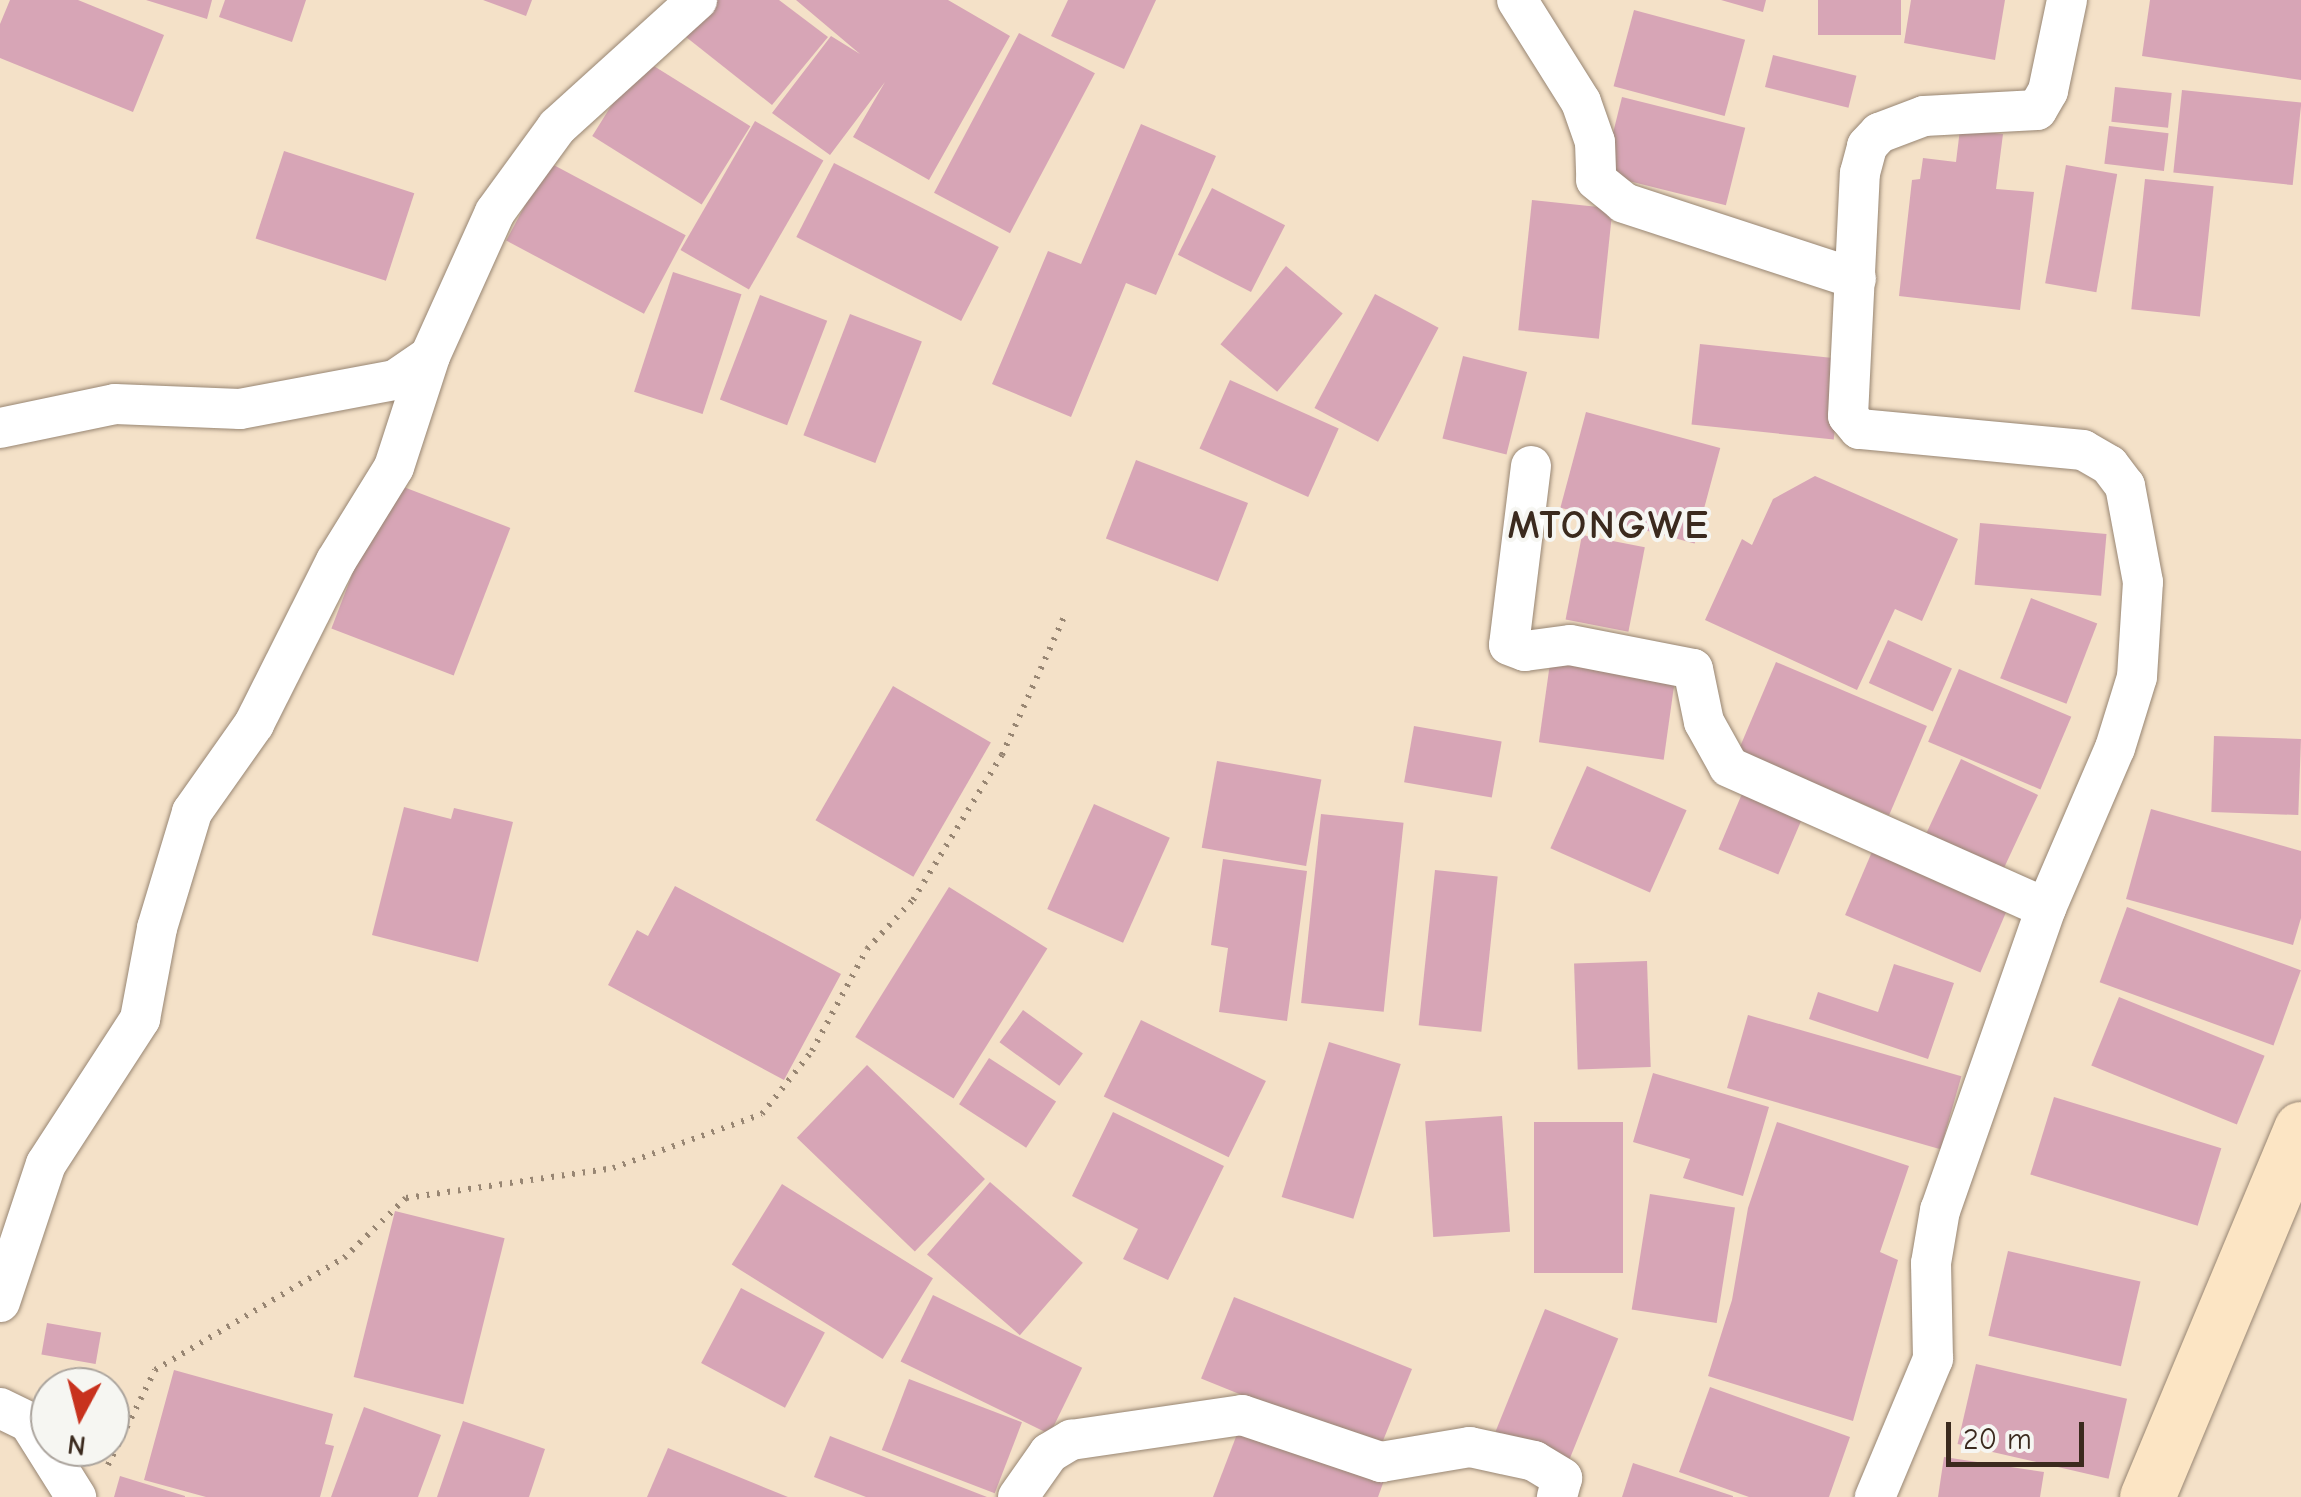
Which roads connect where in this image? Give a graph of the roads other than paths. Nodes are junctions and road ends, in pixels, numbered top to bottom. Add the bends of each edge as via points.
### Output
1 (697, 0) edge
2 (1517, 0) edge
3 (2067, 0) edge
4 (1856, 279) junction
5 (430, 356) junction
6 (0, 428) edge
7 (1530, 466) dead end
8 (2046, 908) junction
9 (2301, 1129) edge
10 (0, 1302) edge
11 (0, 1408) edge
12 (88, 1489) edge
13 (1018, 1497) edge
14 (1557, 1497) edge
15 (1875, 1497) edge
16 (2147, 1497) edge

1 - 5 street via 558,126 495,212
2 - 4 street via 1581,102 1596,142 1596,180 1624,203
3 - 4 street via 2048,91 2037,110 1924,116 1879,133 1867,146
4 - 8 street via 1851,423 2082,450 2109,465 2124,486 2142,582 2137,677 2120,736
5 - 6 street via 395,380 240,409 115,404
5 - 10 street via 394,467 336,560 254,724 192,812 157,928 140,1019 46,1164
7 - 8 street via 1509,645 1525,651 1570,644 1693,669 1704,722 1729,767
8 - 15 street via 1940,1210 1931,1263 1934,1359
9 - 16 street
11 - 12 street via 29,1422
13 - 14 street via 1049,1454 1070,1440 1242,1415 1382,1462 1470,1446 1534,1462 1562,1478

